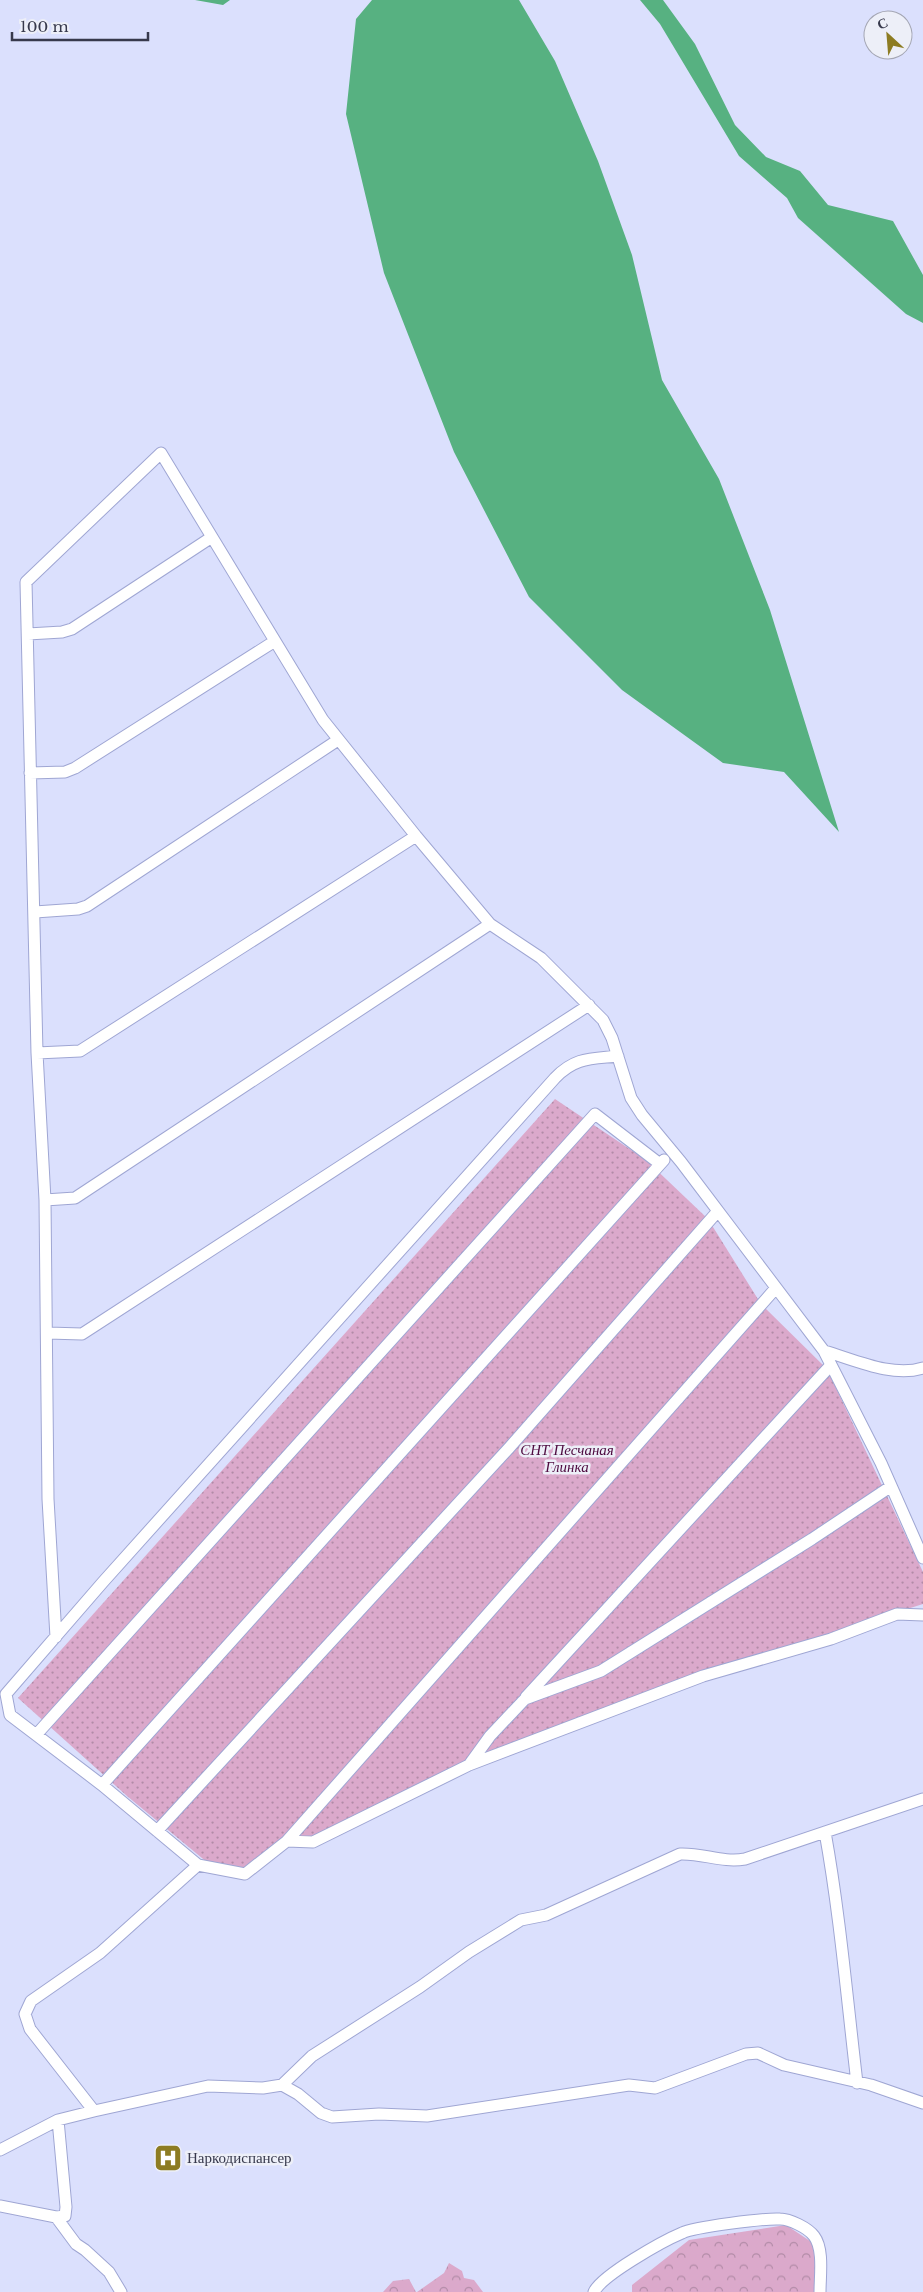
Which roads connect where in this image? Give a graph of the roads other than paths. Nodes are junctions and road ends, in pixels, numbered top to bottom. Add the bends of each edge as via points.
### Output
1 (212, 537) junction
2 (28, 634) junction
3 (275, 641) junction
4 (338, 740) junction
5 (30, 773) junction
6 (416, 836) junction
7 (35, 912) junction
8 (490, 924) junction
9 (589, 1005) junction
10 (37, 1053) junction
11 (618, 1056) junction
12 (672, 1151) junction
13 (660, 1164) junction
14 (45, 1200) junction
15 (718, 1211) junction
16 (776, 1289) junction
17 (48, 1333) junction
18 (824, 1351) junction
19 (831, 1366) junction
20 (923, 1368) edge
21 (890, 1486) junction
22 (923, 1558) edge
23 (923, 1616) edge
24 (56, 1637) junction
25 (525, 1699) junction
26 (36, 1735) junction
27 (469, 1765) junction
28 (102, 1785) junction
29 (923, 1798) edge
30 (157, 1831) junction
31 (825, 1832) junction
32 (287, 1841) junction
33 (198, 1865) junction
34 (858, 2083) junction
35 (282, 2085) junction
36 (923, 2103) edge
37 (94, 2111) junction
38 (58, 2120) junction
39 (0, 2150) edge
40 (0, 2206) edge
41 (56, 2217) junction
42 (120, 2292) edge
43 (594, 2292) edge
44 (820, 2292) edge

1 - 2 street via 72,628 62,632
1 - 2 street via 161,453 26,582
1 - 3 street
2 - 5 street
3 - 4 street via 322,720
3 - 5 street via 75,768 65,772
4 - 6 street
4 - 7 street via 87,906
5 - 7 street
6 - 8 street
6 - 10 street via 80,1051
7 - 10 street
8 - 9 street via 541,958
8 - 14 street via 75,1198
9 - 11 street via 603,1020
9 - 17 street via 82,1334
10 - 14 street
11 - 12 street via 631,1098
11 - 24 street via 574,1062 555,1078
12 - 13 street
12 - 15 street
13 - 26 street via 595,1114
13 - 28 street
14 - 17 street
15 - 16 street
15 - 30 street via 509,1448
16 - 18 street
16 - 32 street
17 - 24 street via 48,1499
18 - 19 street
18 - 20 street via 892,1370
19 - 21 street
19 - 25 street
21 - 22 street
21 - 25 street via 812,1539 601,1671
23 - 27 street via 897,1614 831,1639 703,1676
24 - 26 street via 6,1694 10,1715
25 - 27 street via 490,1736
26 - 28 street
27 - 32 street via 313,1842
28 - 30 street
29 - 31 street
30 - 33 street
31 - 34 street via 837,1895
31 - 35 street via 739,1860 680,1854 546,1915 521,1920 312,2056
32 - 33 street via 245,1874
33 - 37 street via 100,1953 37,1996 27,2007 25,2014 30,2029
34 - 35 street via 784,2065 758,2053 746,2054 655,2088 629,2086 427,2116 379,2114 332,2117 321,2113
34 - 36 street
35 - 37 street via 263,2088 208,2086
37 - 38 street
38 - 39 street
38 - 41 street via 66,2207 65,2216
40 - 41 street
41 - 42 street via 76,2244 109,2272
43 - 44 street via 616,2271 683,2232 782,2219 803,2227 815,2236 820,2253

